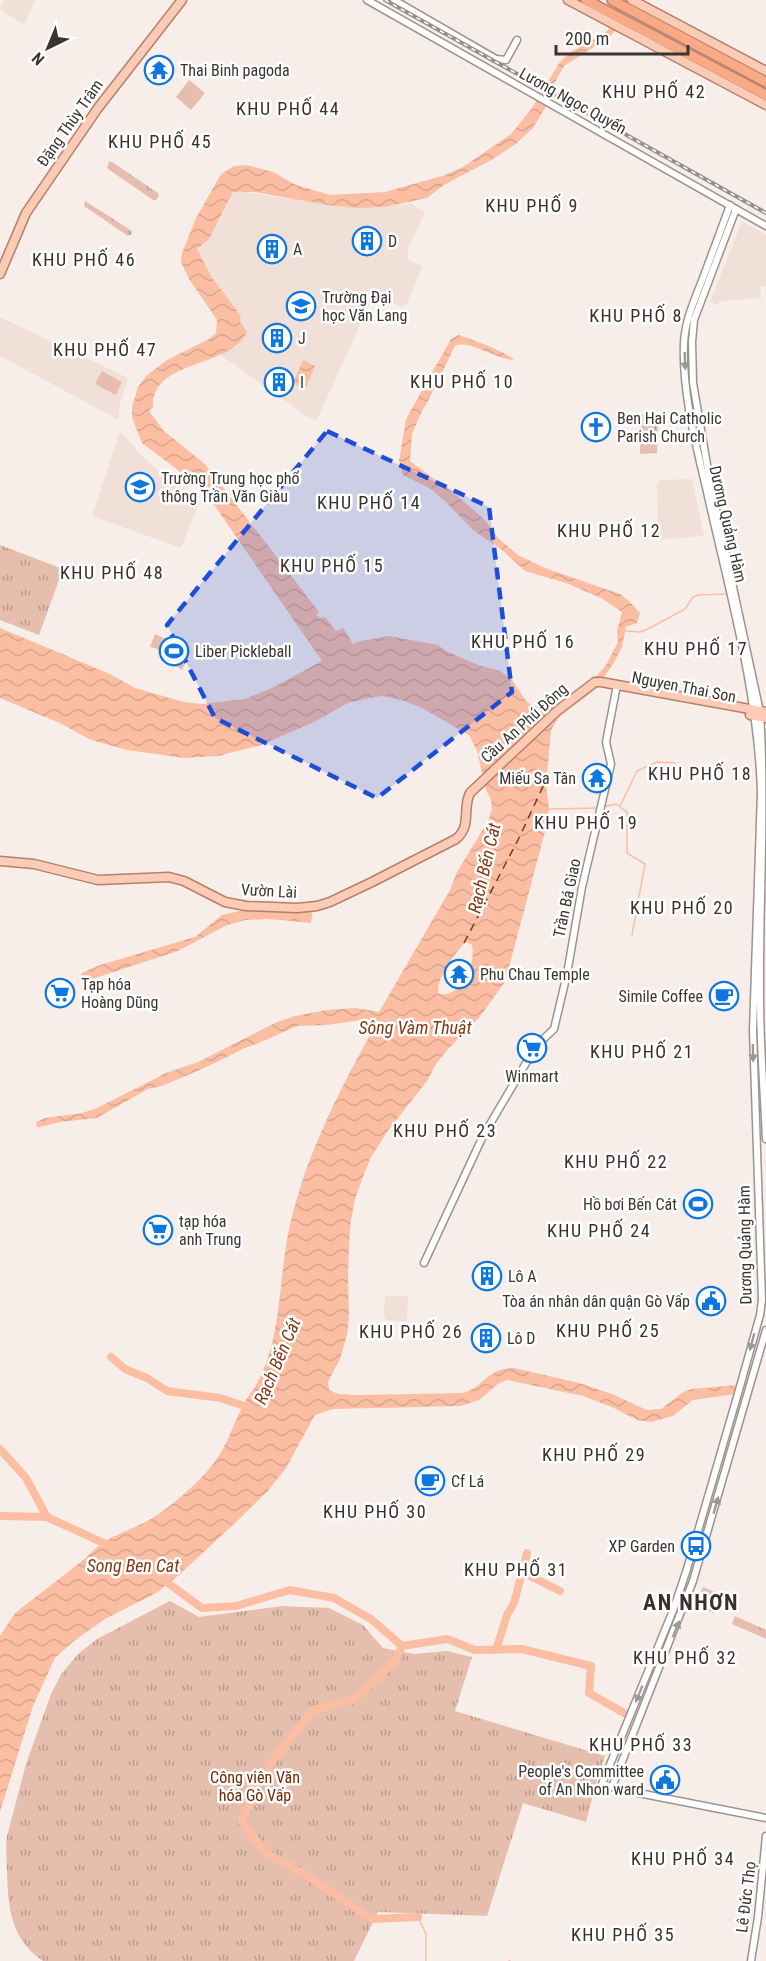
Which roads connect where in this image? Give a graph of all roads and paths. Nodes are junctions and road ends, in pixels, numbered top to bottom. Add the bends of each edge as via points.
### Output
1 (182, 0) edge
2 (367, 0) edge
3 (394, 0) edge
4 (568, 0) edge
5 (612, 0) edge
6 (632, 0) edge
7 (582, 2) edge
8 (653, 16) junction
9 (517, 40) dead end
10 (704, 68) junction
11 (766, 71) edge
12 (766, 82) edge
13 (766, 95) edge
14 (766, 105) edge
15 (733, 207) junction
16 (766, 226) edge
17 (0, 274) edge
18 (601, 684) joint
19 (616, 687) junction
20 (760, 715) edge
21 (471, 794) joint
22 (0, 861) edge
23 (757, 995) junction
24 (766, 1139) edge
25 (424, 1263) dead end
26 (763, 1315) edge
27 (766, 1330) edge
28 (612, 1787) junction
29 (765, 1820) edge
30 (766, 1836) edge
31 (751, 1961) edge

1 - 17 main road, Đặng Thùy Trâm via 98,108 26,213
2 - 15 street, Lương Ngọc Quyến
3 - 9 street via 496,59 506,60
4 - 7 main road
5 - 8 highway
6 - 8 main road
7 - 10 highway
8 - 11 main road
8 - 12 highway
10 - 13 highway
10 - 14 main road
15 - 16 street, Lương Ngọc Quyến
15 - 20 street, Dương Quảng Hàm via 691,320 693,383 706,476
18 - 19 main road, Nguyen Thai Son
18 - 21 main road, Cầu An Phú Đông via 559,715
19 - 20 main road, Nguyen Thai Son
19 - 25 street, Trần Bá Giao via 606,742 612,764 582,887 554,1029 536,1046 483,1136
20 - 23 street, Dương Quảng Hàm
21 - 22 main road, Vườn Lài via 466,806 466,827 456,839 370,884 309,907 225,903 169,877 98,880 34,864
23 - 24 street, Dương Quảng Hàm
23 -> 26 street, Dương Quảng Hàm via 754,1068
26 -> 28 street, Dương Quảng Hàm via 674,1608 602,1784
28 -> 27 street via 693,1581
28 - 29 street
30 - 31 street, Lê Đức Thọ

